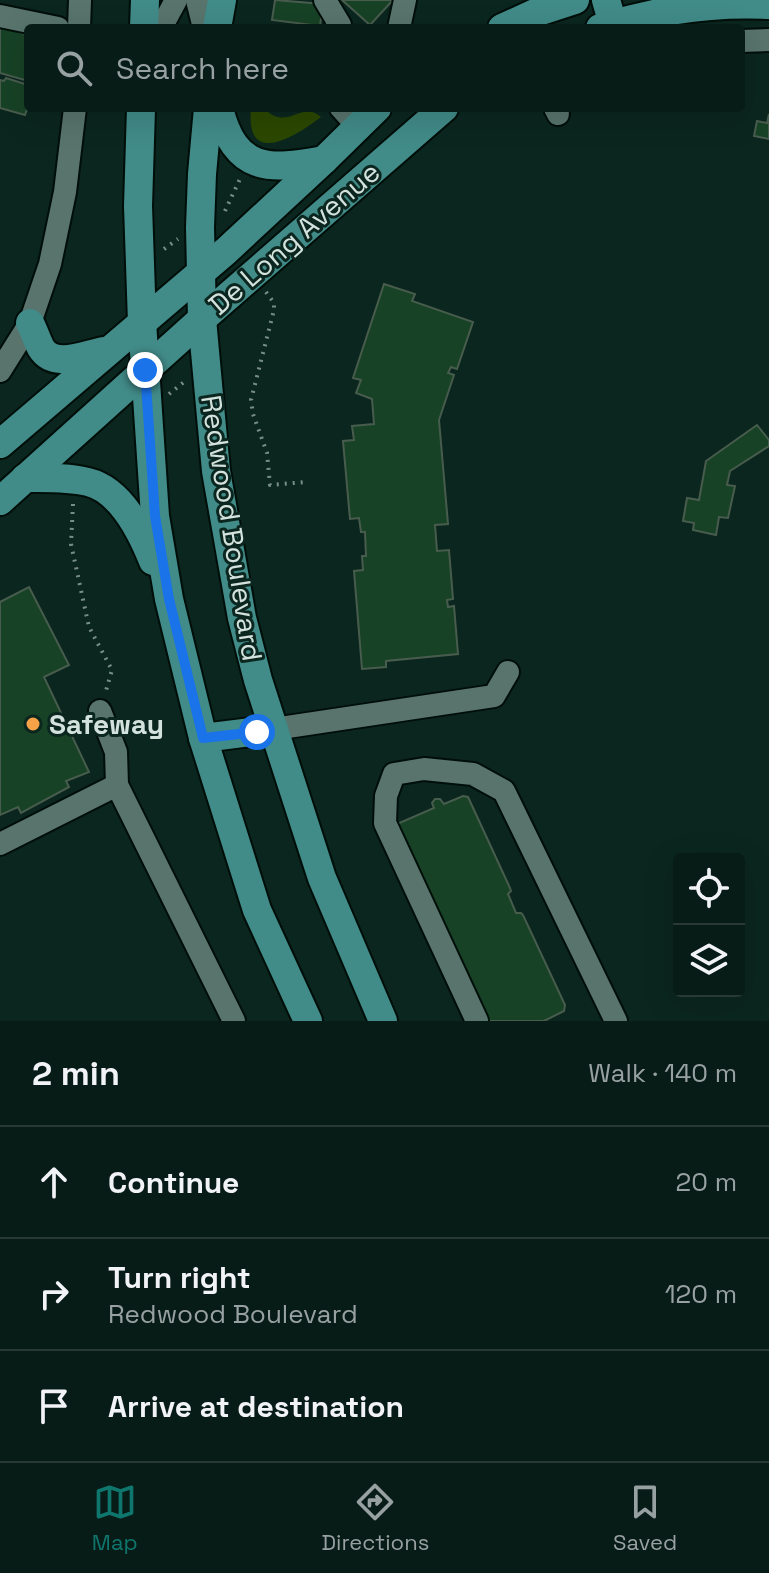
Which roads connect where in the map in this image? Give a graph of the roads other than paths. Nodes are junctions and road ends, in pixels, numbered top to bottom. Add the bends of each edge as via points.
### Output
1 (80, 0) edge
2 (145, 0) edge
3 (176, 0) edge
4 (197, 0) edge
5 (222, 0) edge
6 (325, 0) edge
7 (405, 0) edge
8 (575, 0) edge
9 (769, 5) edge
10 (542, 7) edge
11 (0, 16) edge
12 (608, 20) edge
13 (39, 24) edge
14 (79, 24) edge
15 (144, 24) edge
16 (163, 24) edge
17 (203, 24) edge
18 (218, 24) edge
19 (337, 24) edge
20 (400, 24) edge
21 (510, 24) edge
22 (769, 40) edge
23 (745, 41) edge
24 (75, 112) edge
25 (141, 112) edge
26 (208, 112) edge
27 (220, 112) edge
28 (439, 112) edge
29 (359, 114) edge
30 (324, 160) junction
31 (201, 272) junction
32 (202, 319) junction
33 (142, 322) junction
34 (30, 323) junction
35 (109, 349) junction
36 (145, 370) junction
37 (0, 371) edge
38 (0, 444) edge
39 (25, 478) junction
40 (0, 501) edge
41 (169, 599) junction
42 (508, 672) dead end
43 (100, 711) road end
44 (274, 729) junction
45 (203, 738) junction
46 (117, 785) junction
47 (0, 844) edge
48 (234, 1021) edge
49 (308, 1021) edge
50 (383, 1021) edge
51 (477, 1021) edge
52 (616, 1021) edge

1 - 14 street
2 - 15 main road
3 - 16 street
4 - 17 street
5 - 18 main road
6 - 19 street
7 - 20 street
8 - 10 main road
9 - 12 main road via 704,6
10 - 21 main road
11 - 13 street
22 - 23 street
24 - 34 street via 50,264
25 - 33 main road
26 - 31 main road, Redwood Boulevard
27 - 30 main road via 233,142 250,160 291,166
28 - 32 main road, De Long Avenue
29 - 30 main road, De Long Avenue
30 - 31 main road, De Long Avenue
31 - 32 main road, Redwood Boulevard
31 - 33 main road, De Long Avenue
32 - 36 main road, De Long Avenue
32 - 44 main road, Redwood Boulevard via 216,471 242,618
33 - 35 main road, De Long Avenue
33 - 36 main road
34 - 35 main road via 54,359
34 - 37 street
35 - 38 main road, De Long Avenue
36 - 39 main road, De Long Avenue
36 - 41 main road via 155,516
39 - 40 main road, De Long Avenue
39 - 41 main road via 86,481 112,493 148,546
41 - 45 main road
42 - 44 street via 494,696
43 - 46 street via 116,752
44 - 45 main road
44 - 50 main road, Redwood Boulevard via 322,878
45 - 49 main road via 257,910
46 - 47 street
46 - 48 street
51 - 52 street via 385,823 394,774 424,769 473,774 504,791

